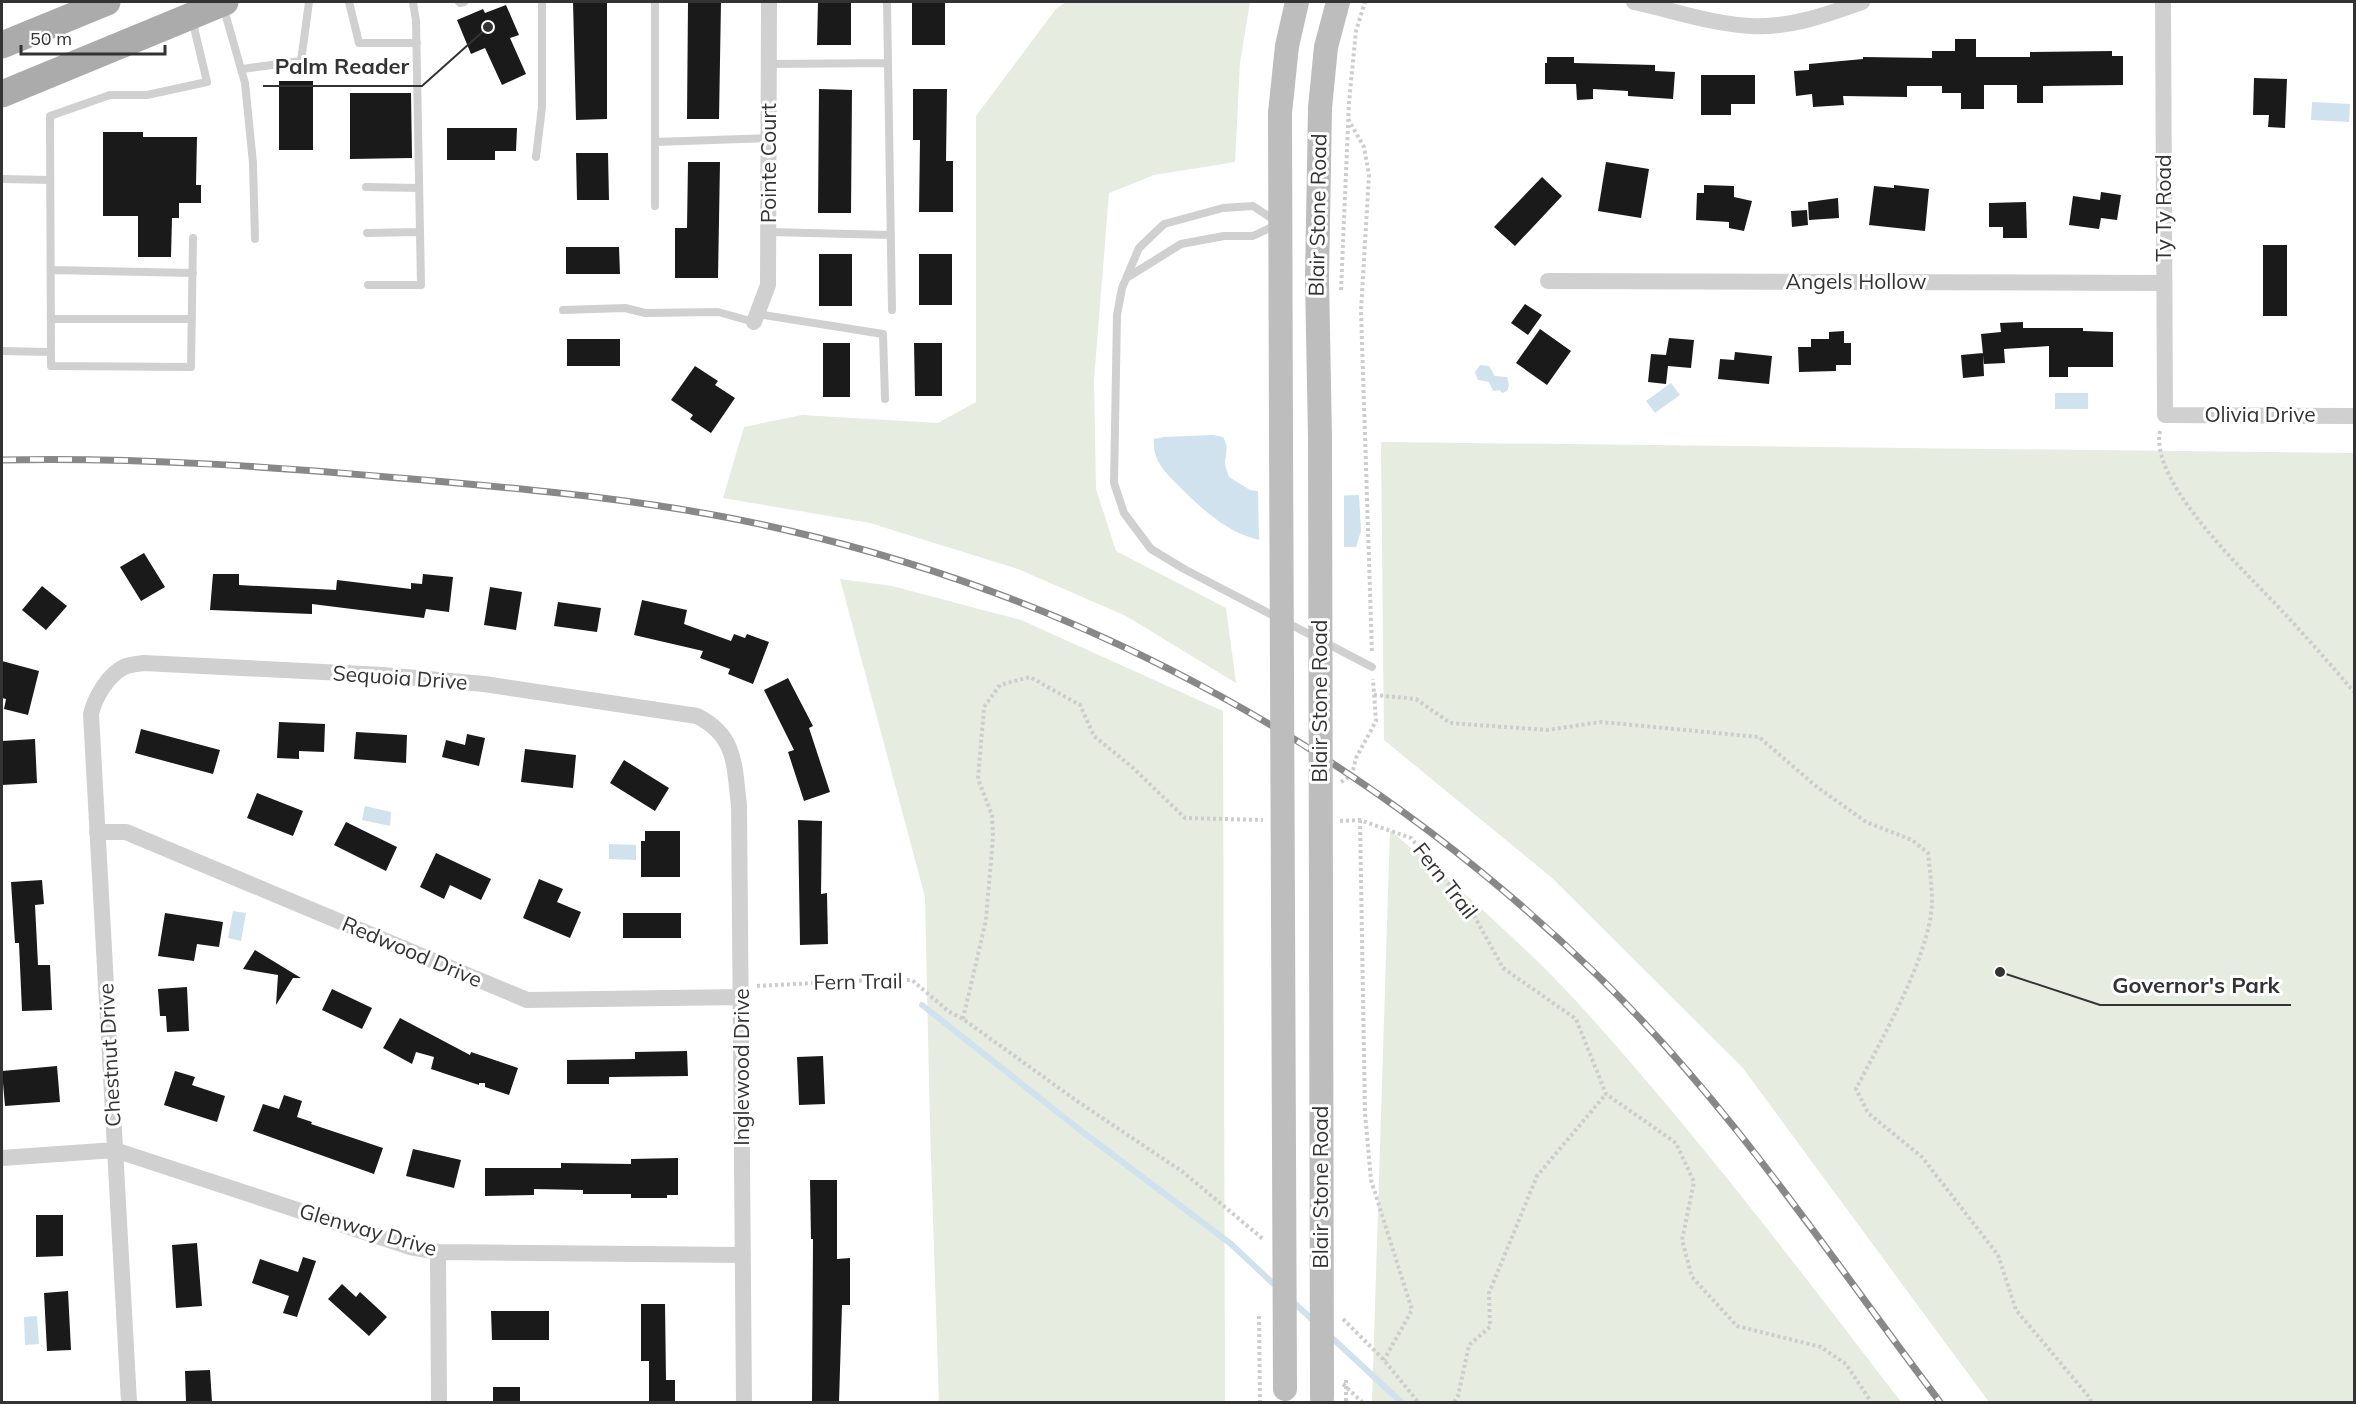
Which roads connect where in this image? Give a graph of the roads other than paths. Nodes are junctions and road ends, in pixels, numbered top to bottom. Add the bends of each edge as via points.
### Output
1 (107, 2) edge
2 (223, 2) edge
3 (309, 2) edge
4 (349, 2) edge
5 (413, 2) edge
6 (459, 2) edge
7 (464, 2) edge
8 (542, 2) edge
9 (655, 2) edge
10 (769, 2) edge
11 (887, 2) edge
12 (1297, 2) edge
13 (1338, 2) edge
14 (1634, 2) edge
15 (1862, 2) edge
16 (2163, 2) edge
17 (192, 15) junction
18 (417, 43) junction
19 (2, 45) edge
20 (888, 63) junction
21 (769, 64) junction
22 (242, 69) junction
23 (2, 94) edge
24 (769, 138) junction
25 (655, 142) junction
26 (536, 157) dead end
27 (2, 179) edge
28 (50, 180) junction
29 (366, 187) dead end
30 (419, 188) junction
31 (654, 206) dead end
32 (1318, 223) junction
33 (1280, 224) junction
34 (420, 232) junction
35 (768, 232) junction
36 (367, 233) dead end
37 (891, 235) junction
38 (194, 238) dead end
39 (255, 239) dead end
40 (51, 270) junction
41 (193, 273) junction
42 (1128, 278) junction
43 (1548, 281) dead end
44 (2164, 283) junction
45 (368, 285) dead end
46 (563, 310) dead end
47 (892, 310) dead end
48 (755, 318) junction
49 (51, 319) junction
50 (192, 319) junction
51 (2, 351) edge
52 (51, 352) junction
53 (885, 399) dead end
54 (2164, 415) joint
55 (2355, 416) edge
56 (1372, 667) road end
57 (93, 708) joint
58 (722, 734) joint
59 (97, 832) junction
60 (741, 992) junction
61 (115, 1150) junction
62 (2, 1158) edge
63 (438, 1252) junction
64 (743, 1255) junction
65 (1285, 1396) edge
66 (1334, 1400) edge
67 (129, 1402) edge
68 (439, 1402) edge
69 (744, 1402) edge

1 - 19 main road
2 - 17 main road
2 - 22 lane
3 - 22 lane via 301,61
4 - 18 lane via 358,43
5 - 18 lane
6 - 7 lane
8 - 26 lane via 542,107
9 - 25 lane
10 - 21 street, Pointe Court
11 - 20 lane
12 - 33 main road, Blair Stone Road via 1287,46 1280,113
13 - 32 main road, Blair Stone Road via 1326,47 1321,98
14 - 15 street via 1750,26 1806,21
16 - 44 street, Ty Ty Road
17 - 23 main road
17 - 28 lane via 207,82 147,95 110,95 50,116
18 - 30 lane
20 - 21 lane
20 - 37 lane
21 - 24 street, Pointe Court
22 - 39 lane via 253,164
24 - 25 lane
24 - 35 street, Pointe Court
25 - 31 lane
27 - 28 lane
28 - 40 lane
29 - 30 lane
30 - 34 lane
32 - 33 main road
32 - 66 main road, Blair Stone Road, bridge
33 - 42 lane via 1253,236 1224,236 1181,244
33 - 42 lane via 1253,206 1223,208 1164,224 1139,248
33 - 65 main road, Blair Stone Road, bridge
34 - 36 lane
34 - 45 lane via 421,285
35 - 37 lane
35 - 48 street, Pointe Court via 768,285
37 - 47 lane
38 - 41 lane
40 - 41 lane
40 - 49 lane
41 - 50 lane
42 - 56 lane via 1117,315 1114,483 1124,513 1151,549
43 - 44 street, Angels Hollow
44 - 54 street, Ty Ty Road
46 - 48 lane via 625,308 645,313 718,312
48 - 53 lane via 883,334
49 - 50 lane
49 - 52 lane
50 - 52 lane via 191,368 51,366
51 - 52 lane
54 - 55 street, Olivia Drive
57 - 58 street, Sequoia Drive via 109,680 124,667 144,663 484,684 697,716
57 - 59 street, Chestnut Drive
58 - 60 street, Inglewood Drive via 733,756 739,805
59 - 60 street, Redwood Drive via 126,832 527,1000
59 - 61 street, Chestnut Drive
60 - 64 street, Inglewood Drive
61 - 62 street, Glenway Drive
61 - 63 street, Glenway Drive via 410,1247
61 - 67 street, Chestnut Drive
63 - 64 street, Glenway Drive
63 - 68 street
64 - 69 street, Inglewood Drive

